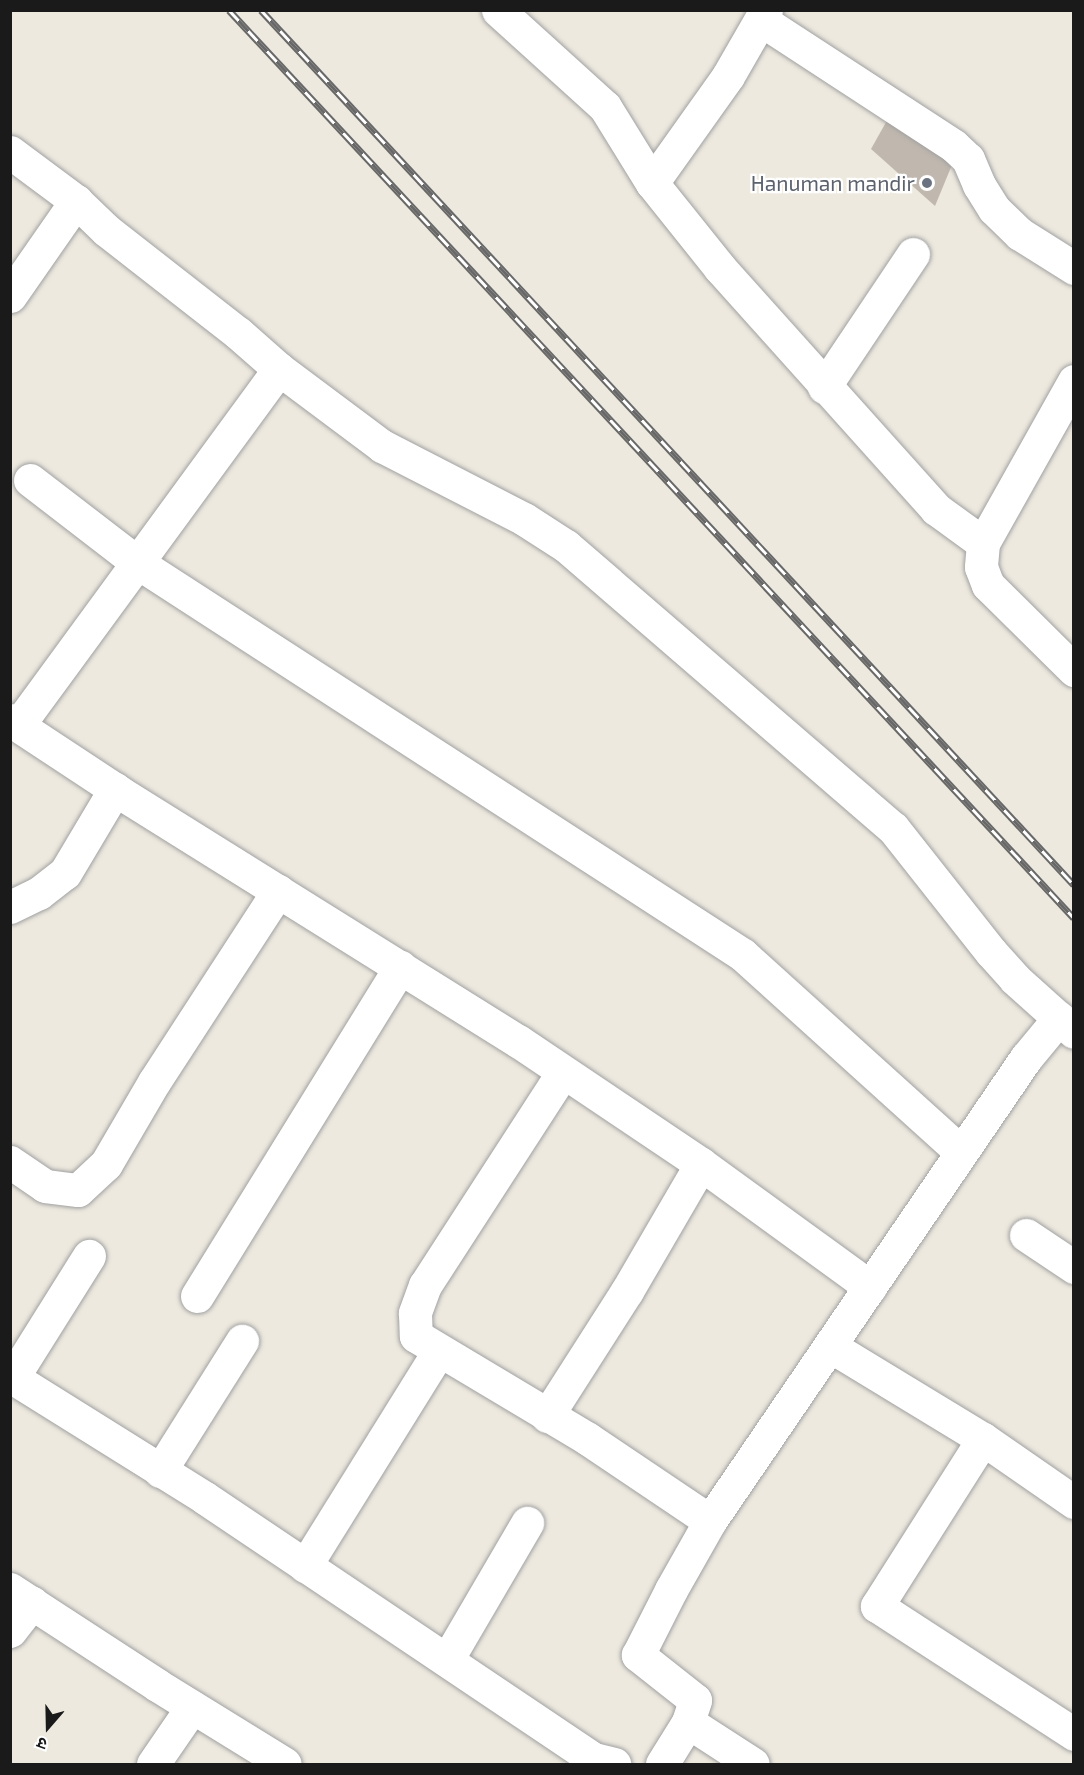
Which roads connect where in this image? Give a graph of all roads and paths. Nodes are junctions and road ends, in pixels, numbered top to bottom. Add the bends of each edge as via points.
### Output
1 (498, 10) edge
2 (764, 15) edge
3 (10, 152) edge
4 (652, 183) junction
5 (76, 201) junction
6 (913, 254) dead end
7 (1074, 268) edge
8 (10, 296) edge
9 (279, 369) junction
10 (1073, 384) edge
11 (824, 387) junction
12 (30, 480) dead end
13 (983, 543) junction
14 (135, 561) junction
15 (1074, 670) edge
16 (14, 722) edge
17 (115, 789) junction
18 (278, 891) junction
19 (10, 907) edge
20 (400, 967) junction
21 (1066, 1025) edge
22 (563, 1072) junction
23 (961, 1152) junction
24 (10, 1162) edge
25 (700, 1164) junction
26 (1026, 1235) dead end
27 (89, 1256) dead end
28 (1074, 1267) edge
29 (870, 1287) junction
30 (197, 1296) dead end
31 (242, 1341) dead end
32 (830, 1346) junction
33 (439, 1351) junction
34 (12, 1376) edge
35 (548, 1416) junction
36 (983, 1438) junction
37 (160, 1471) junction
38 (1074, 1502) edge
39 (710, 1521) junction
40 (527, 1523) dead end
41 (305, 1566) junction
42 (21, 1596) edge
43 (10, 1631) edge
44 (447, 1660) junction
45 (192, 1707) junction
46 (688, 1722) junction
47 (1074, 1734) edge
48 (153, 1764) edge
49 (285, 1764) edge
50 (614, 1764) edge
51 (662, 1764) edge
52 (753, 1764) edge

1 - 4 street via 605,107
2 - 4 street via 728,76
2 - 7 street via 954,146 968,159 994,209 1020,234
3 - 5 street
4 - 11 street
5 - 8 street
5 - 9 street via 106,230
6 - 11 street
9 - 14 street
9 - 21 street via 382,446 524,519 567,546 893,828 991,952
10 - 13 street
11 - 13 street via 936,509
12 - 14 street
13 - 15 street via 981,567 988,585
14 - 16 street
14 - 23 street via 743,955
16 - 17 street
17 - 18 street
17 - 19 street via 65,873 39,893
18 - 20 street
18 - 24 street via 154,1082 106,1164 78,1190 45,1186
20 - 22 street
20 - 30 street
21 - 23 street via 1026,1058
22 - 25 street
22 - 33 street via 425,1285 415,1313 416,1336
23 - 29 street
25 - 29 street
25 - 35 street via 627,1291
26 - 28 street
27 - 34 street
29 - 32 street
31 - 37 street
32 - 36 street
32 - 39 street
33 - 35 street
33 - 41 street
34 - 37 street
35 - 39 street
36 - 38 street
36 - 47 street via 877,1606
37 - 41 street
39 - 46 street via 638,1655 695,1700
40 - 44 street
41 - 44 street
42 - 43 street
42 - 45 street
44 - 50 street via 594,1759
45 - 48 street
45 - 49 street
46 - 51 street
46 - 52 street

